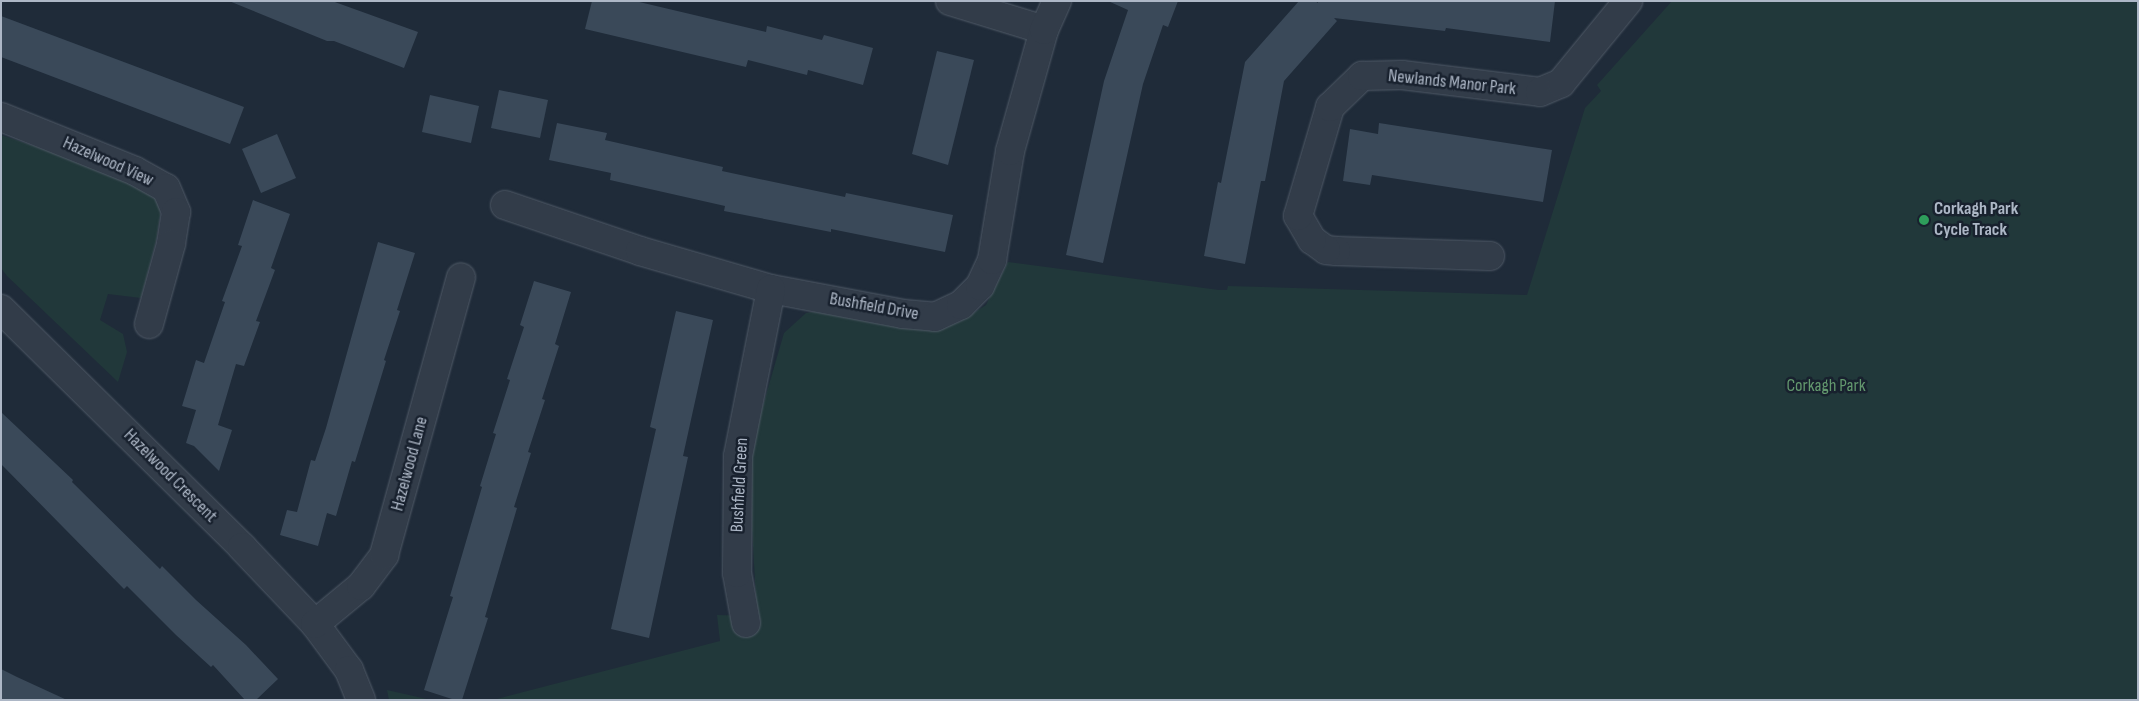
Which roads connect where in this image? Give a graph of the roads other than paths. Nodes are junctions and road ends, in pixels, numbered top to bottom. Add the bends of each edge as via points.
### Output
1 (950, 1) edge
2 (1057, 1) edge
3 (1628, 1) edge
4 (1044, 30) junction
5 (1, 117) edge
6 (505, 205) dead end
7 (1490, 256) dead end
8 (461, 278) dead end
9 (771, 289) junction
10 (1, 309) edge
11 (149, 324) dead end
12 (746, 623) dead end
13 (315, 624) junction
14 (361, 700) edge

1 - 4 street
2 - 4 street, Bushfield Drive
3 - 7 street, Newlands Manor Park via 1561,82 1540,92 1402,75 1362,76 1330,107 1298,216 1312,240 1326,250 1336,251
4 - 9 street, Bushfield Drive via 1010,151 992,260 980,286 961,304 935,317
5 - 11 street, Hazelwood View via 135,171 166,188 176,212 171,244
6 - 9 street, Bushfield Drive via 640,251
8 - 13 street, Hazelwood Lane via 384,555 361,586
9 - 12 street, Bushfield Green via 738,456 737,573
10 - 13 street, Hazelwood Crescent
13 - 14 street, Hazelwood Crescent via 348,670

